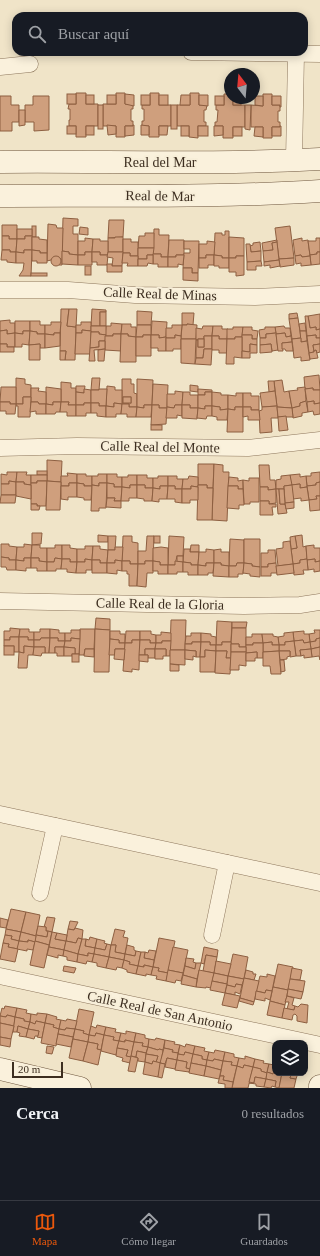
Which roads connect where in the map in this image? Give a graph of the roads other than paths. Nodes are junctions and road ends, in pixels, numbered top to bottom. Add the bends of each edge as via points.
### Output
1 (308, 54) edge
2 (320, 54) edge
3 (296, 56) edge
4 (30, 64) dead end
5 (0, 67) edge
6 (320, 159) edge
7 (294, 160) junction
8 (0, 162) edge
9 (320, 191) edge
10 (0, 196) edge
11 (0, 290) edge
12 (320, 294) edge
13 (320, 440) edge
14 (0, 448) edge
15 (0, 601) edge
16 (320, 602) edge
17 (0, 814) edge
18 (55, 826) junction
19 (228, 863) junction
20 (320, 883) edge
21 (40, 893) dead end
22 (212, 934) dead end
23 (0, 976) edge
24 (320, 1045) edge
25 (0, 1069) edge
26 (80, 1088) edge

1 - 2 street
3 - 7 street
4 - 5 street
6 - 7 street, Real del Mar
7 - 8 street, Real del Mar via 182,163
9 - 10 street, Real de Mar via 196,196
11 - 12 street, Calle Real de Minas via 247,297
13 - 14 street, Calle Real del Monte via 248,448
15 - 16 street, Calle Real de la Gloria via 244,606
17 - 18 street
18 - 19 street
18 - 21 street
19 - 20 street
19 - 22 street
23 - 24 street, Calle Real de San Antonio
25 - 26 street

